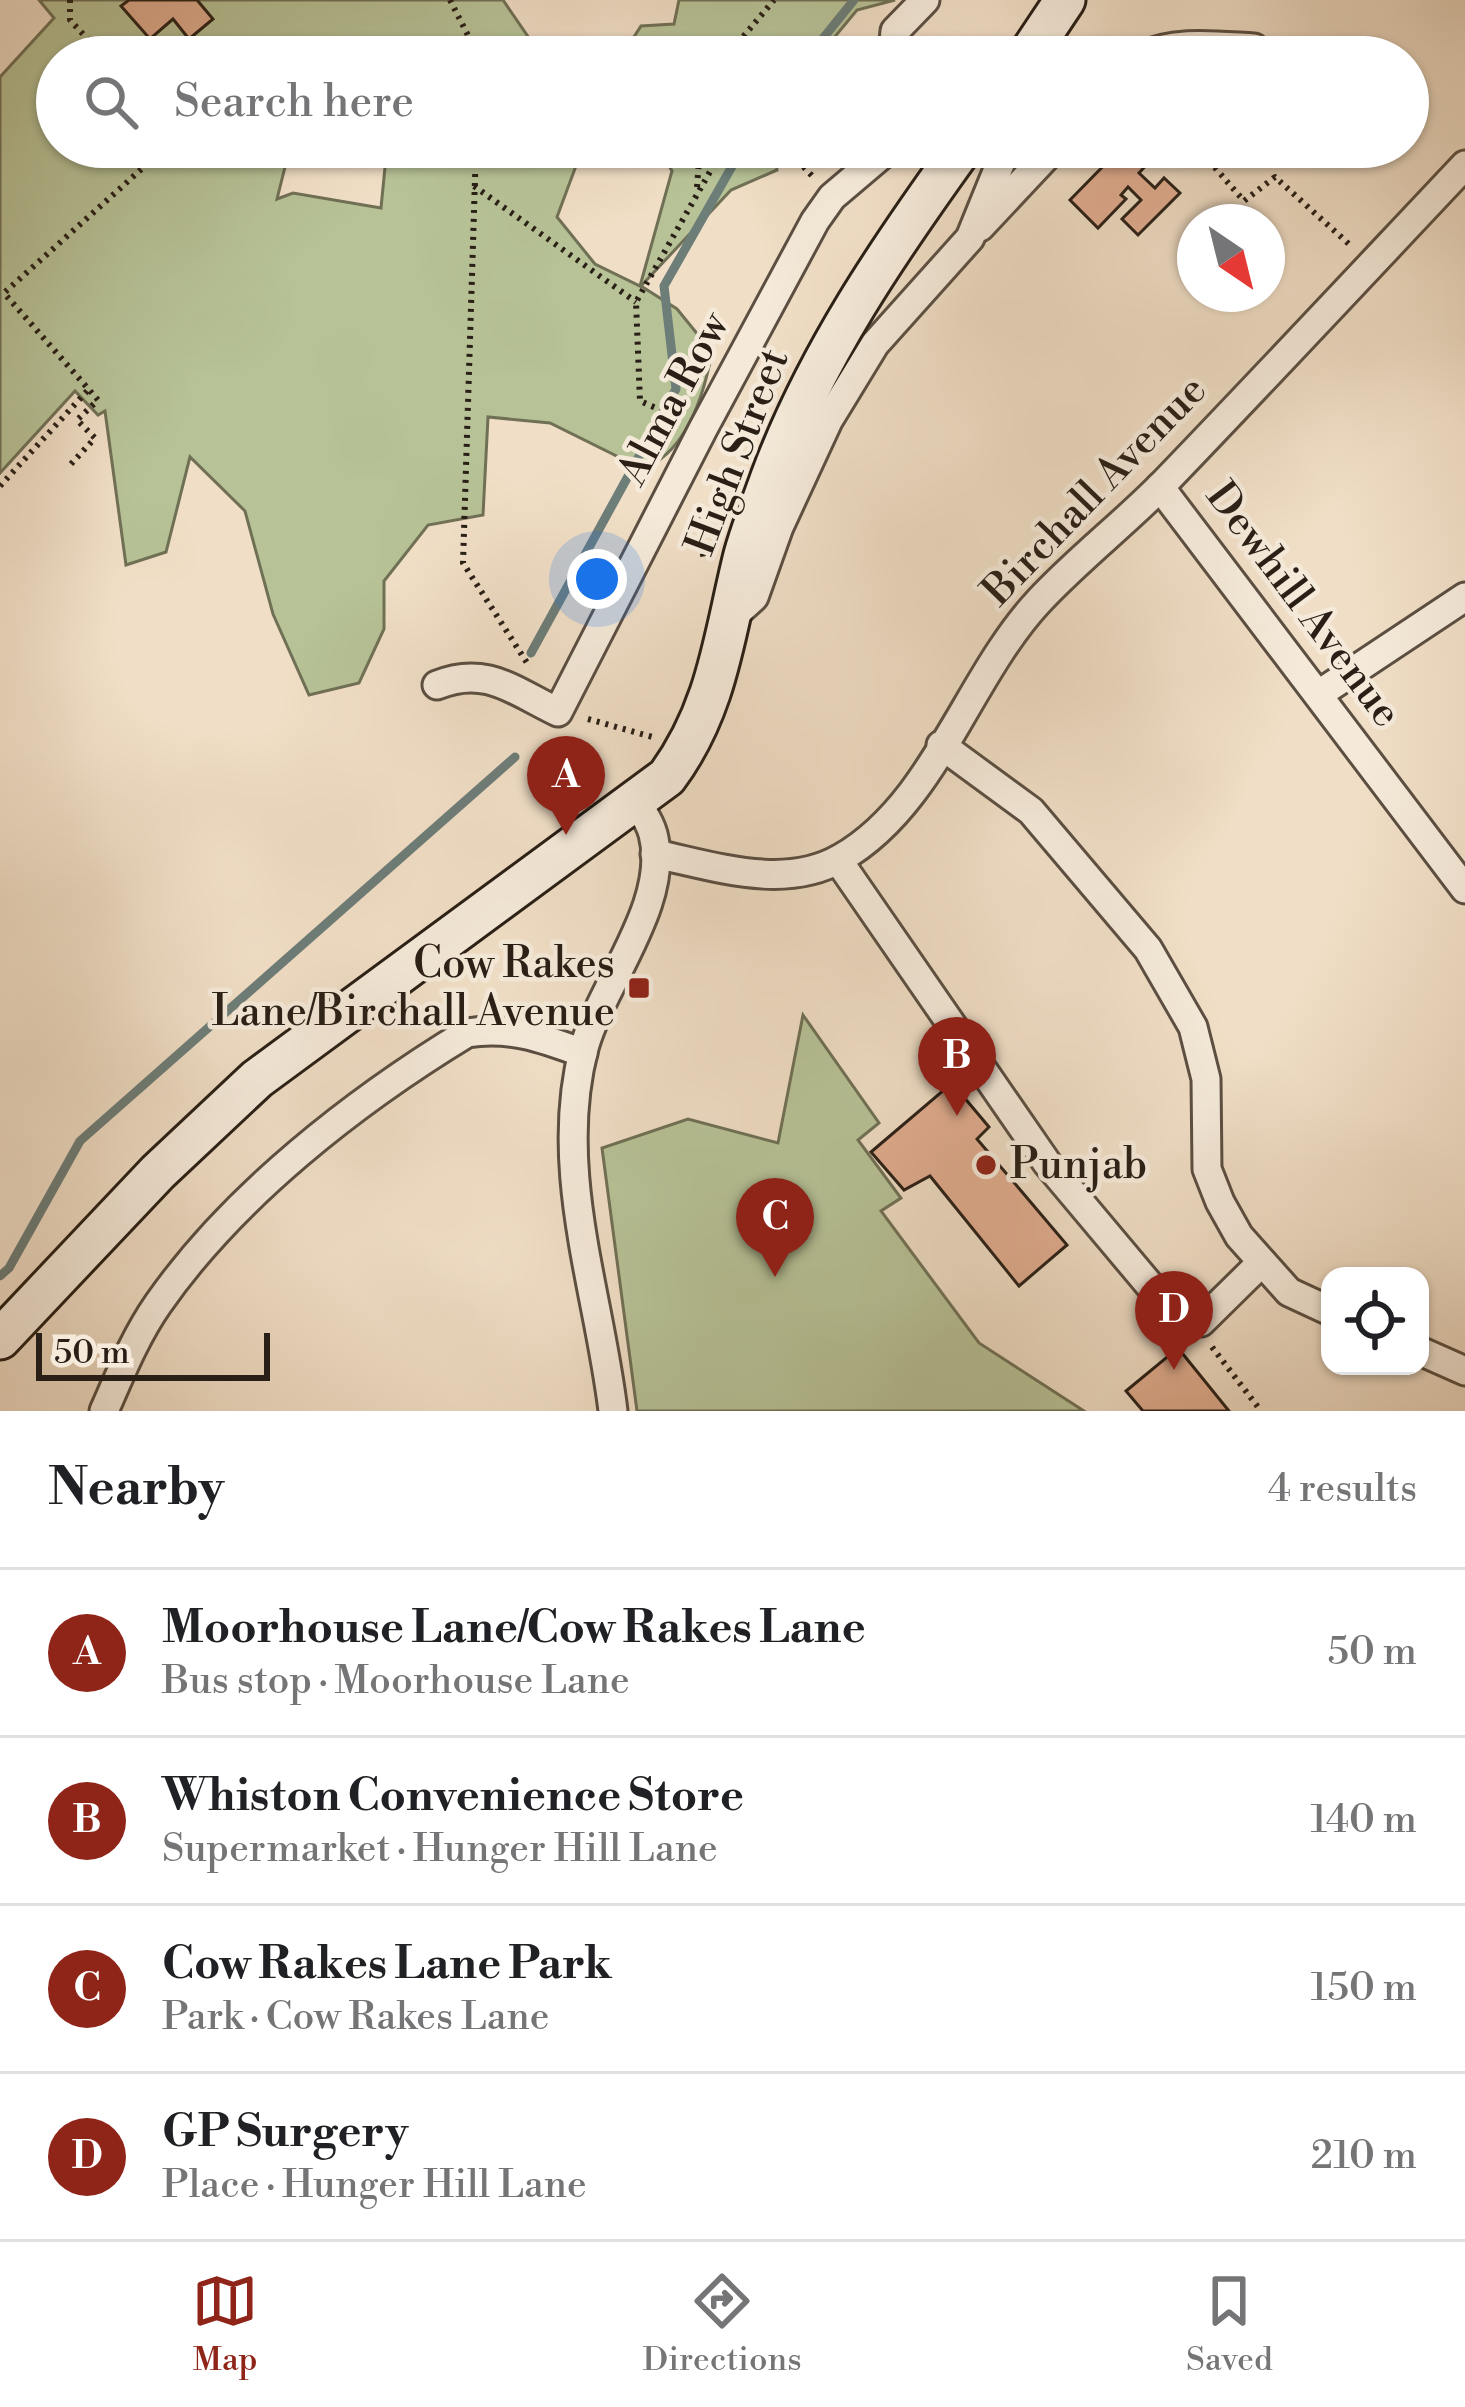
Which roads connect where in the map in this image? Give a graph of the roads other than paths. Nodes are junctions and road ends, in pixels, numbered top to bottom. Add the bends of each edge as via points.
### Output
1 (925, 0) edge
2 (1065, 0) edge
3 (894, 36) edge
4 (1040, 36) edge
5 (1465, 165) edge
6 (866, 168) edge
7 (948, 168) edge
8 (998, 168) edge
9 (1035, 168) edge
10 (970, 238) junction
11 (1160, 487) junction
12 (1465, 597) edge
13 (732, 617) junction
14 (437, 685) dead end
15 (1319, 694) junction
16 (941, 745) junction
17 (636, 801) junction
18 (655, 854) junction
19 (838, 860) junction
20 (1465, 890) edge
21 (583, 1052) junction
22 (1261, 1263) junction
23 (1321, 1306) edge
24 (0, 1340) edge
25 (1429, 1355) edge
26 (1465, 1371) edge
27 (104, 1411) edge
28 (613, 1411) edge

1 - 3 street
2 - 4 street
5 - 11 street, Birchall Avenue
6 - 14 street, Alma Row via 832,197 558,712 479,675
7 - 13 street, High Street via 829,348 794,417 745,554
8 - 10 street
9 - 10 street
10 - 13 street via 875,344 828,422 754,597
11 - 15 street, Dewhill Avenue
11 - 16 street, Birchall Avenue via 1039,601
12 - 15 street
13 - 17 street, High Street via 722,666 688,748
15 - 20 street, Dewhill Avenue
16 - 19 street, Birchall Avenue via 892,818
16 - 22 street via 1031,811 1178,996 1206,1079 1207,1169
17 - 18 street
17 - 24 street, High Street via 257,1079
18 - 19 street, Birchall Avenue via 766,875
18 - 21 street via 651,897
19 - 22 street via 1047,1163 1178,1319 1201,1322
21 - 27 street via 523,1031 466,1033 307,1147 205,1242 155,1308
21 - 28 street via 574,1146 583,1253
22 - 23 street via 1289,1292
25 - 26 street

